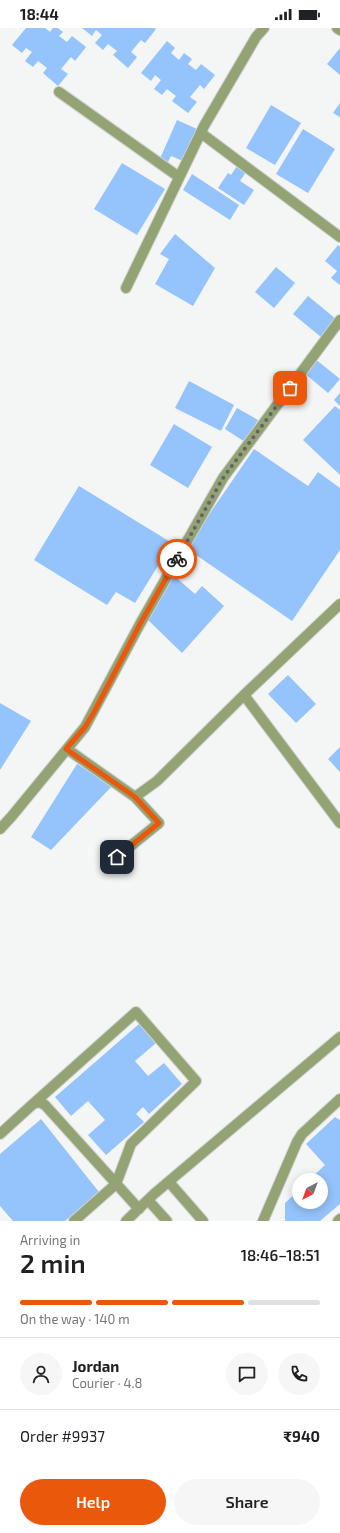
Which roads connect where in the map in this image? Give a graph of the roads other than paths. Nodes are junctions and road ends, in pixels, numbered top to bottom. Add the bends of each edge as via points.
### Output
1 (264, 28) edge
2 (337, 28) edge
3 (340, 30) edge
4 (59, 92) dead end
5 (201, 133) junction
6 (179, 177) junction
7 (340, 237) edge
8 (126, 288) dead end
9 (340, 320) edge
10 (340, 604) edge
11 (244, 695) junction
12 (66, 749) junction
13 (135, 797) junction
14 (340, 822) edge
15 (0, 829) edge
16 (117, 857) dead end
17 (340, 1037) edge
18 (340, 1099) edge
19 (33, 1104) junction
20 (0, 1134) edge
21 (169, 1182) junction
22 (116, 1184) junction
23 (148, 1200) junction
24 (139, 1209) junction
25 (340, 1219) edge
26 (74, 1221) edge
27 (126, 1221) edge
28 (167, 1221) edge
29 (203, 1221) edge
30 (263, 1221) edge
31 (338, 1221) edge

1 - 5 street via 256,37
2 - 3 street
4 - 6 street
5 - 6 street
5 - 7 street
6 - 8 street
9 - 12 street via 223,478 89,720
10 - 11 street
11 - 13 street via 157,781
11 - 14 street
12 - 13 street
12 - 15 street
13 - 16 street via 159,823
17 - 21 street
18 - 30 street via 302,1134
19 - 20 street
19 - 22 street via 45,1104
19 - 22 street via 136,1012 196,1081 132,1144
21 - 23 street
21 - 29 street
22 - 24 street
22 - 26 street
23 - 24 street
23 - 28 street
24 - 27 street
25 - 31 street

